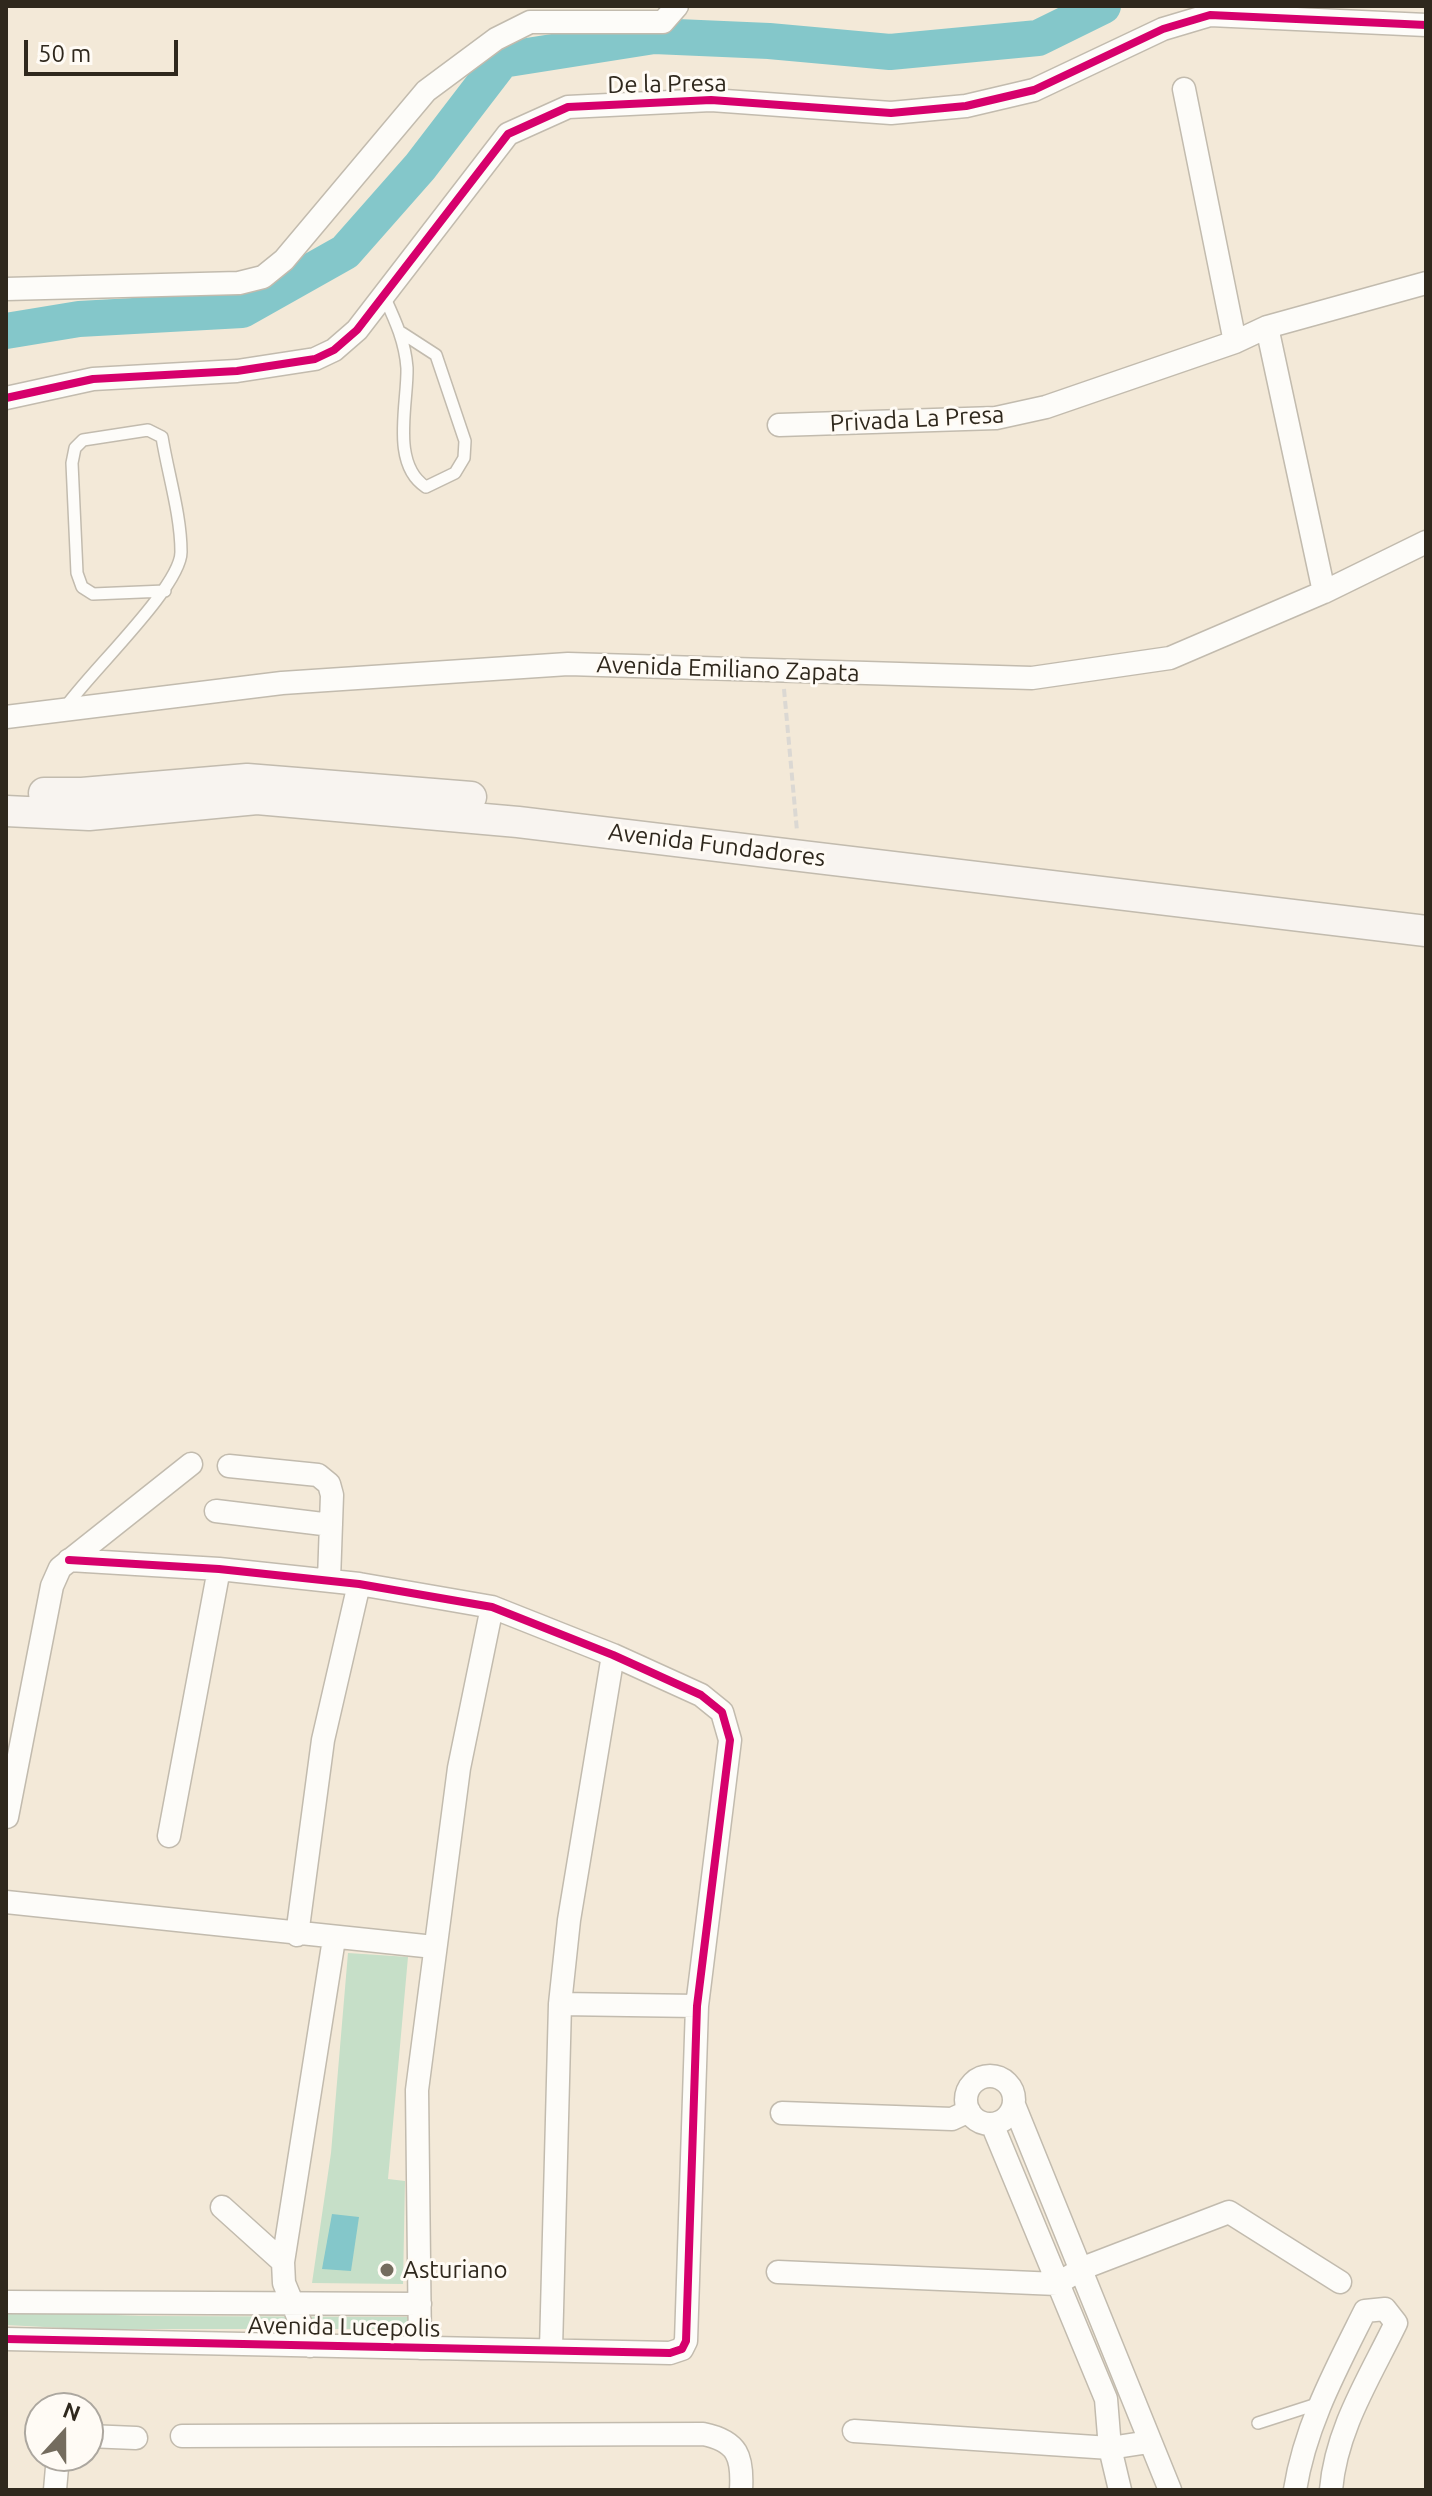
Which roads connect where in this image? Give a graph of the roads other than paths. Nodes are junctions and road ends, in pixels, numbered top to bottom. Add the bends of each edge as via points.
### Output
1 (677, 6) edge
2 (1426, 25) edge
3 (1184, 89) dead end
4 (1426, 283) edge
5 (6, 289) edge
6 (383, 296) junction
7 (1267, 327) junction
8 (402, 333) junction
9 (1235, 342) junction
10 (6, 398) edge
11 (779, 425) dead end
12 (1426, 542) edge
13 (165, 591) junction
14 (1324, 592) junction
15 (62, 712) junction
16 (6, 717) edge
17 (6, 792) edge
18 (6, 811) edge
19 (1426, 911) edge
20 (1426, 931) edge
21 (191, 1464) dead end
22 (229, 1466) dead end
23 (216, 1511) dead end
24 (331, 1525) junction
25 (69, 1560) junction
26 (219, 1569) junction
27 (329, 1580) junction
28 (359, 1584) junction
29 (492, 1607) junction
30 (613, 1655) junction
31 (7, 1817) edge
32 (169, 1836) dead end
33 (6, 1902) edge
34 (297, 1935) junction
35 (334, 1939) junction
36 (434, 1947) junction
37 (560, 2004) junction
38 (697, 2006) junction
39 (1014, 2105) junction
40 (969, 2111) junction
41 (782, 2113) dead end
42 (992, 2124) junction
43 (222, 2207) dead end
44 (283, 2262) junction
45 (1083, 2268) junction
46 (778, 2272) dead end
47 (1340, 2282) dead end
48 (1057, 2284) junction
49 (6, 2302) edge
50 (420, 2304) junction
51 (294, 2305) junction
52 (6, 2339) edge
53 (310, 2346) junction
54 (420, 2348) junction
55 (551, 2349) junction
56 (1321, 2403) junction
57 (1258, 2423) dead end
58 (854, 2431) dead end
59 (182, 2436) dead end
60 (104, 2437) edge
61 (136, 2438) dead end
62 (1149, 2442) junction
63 (1110, 2448) junction
64 (741, 2490) edge
65 (1120, 2490) edge
66 (1170, 2490) edge
67 (1295, 2490) edge
68 (1331, 2490) edge

1 - 5 street via 663,22 530,22 496,39 426,91 284,260 263,277 239,283
2 - 6 street, De la Presa via 1210,15 1163,29 1034,90 966,106 891,113 711,100 568,107 508,134
3 - 9 street
4 - 7 street, Privada La Presa
6 - 8 lane
6 - 10 street, De la Presa via 346,341 315,359 237,371 93,379
7 - 9 street, Privada La Presa
7 - 14 street
8 - 8 lane via 407,368 403,436 416,481 426,487 455,473 464,458 465,441 436,355
9 - 11 street, Privada La Presa via 1046,407 996,418
12 - 14 street, Avenida Emiliano Zapata
13 - 13 lane via 182,555 162,437 148,430 83,440 72,463 82,587 93,594
13 - 15 lane
14 - 15 street, Avenida Emiliano Zapata via 1170,658 1032,678 568,664 282,683
15 - 16 street, Avenida Emiliano Zapata
17 - 19 main road, Avenida Fundadores via 82,793 247,779 394,788
18 - 20 main road, Avenida Fundadores via 89,815 257,799 356,807 549,825
21 - 25 street
22 - 24 street via 318,1475 332,1495
23 - 24 street
24 - 27 street
25 - 26 street
25 - 31 street via 52,1586
26 - 27 street
26 - 32 street
27 - 28 street
28 - 29 street
28 - 34 street via 323,1740
29 - 30 street
29 - 36 street via 459,1768
30 - 37 street
30 - 38 street via 701,1695 722,1712 730,1740
33 - 34 street
34 - 35 street
35 - 36 street
35 - 44 street
36 - 50 street via 417,2090
37 - 38 street
37 - 55 street
38 - 55 street, Avenida Lucepolis via 686,2341 670,2353
39 - 40 street via 1012,2089 991,2075 983,2076 966,2094
39 - 42 street via 1005,2119
39 - 45 street
40 - 41 street via 952,2119
40 - 42 street
42 - 48 street
43 - 44 street
44 - 51 street via 284,2283
45 - 47 street via 1229,2212
45 - 48 street
45 - 62 street
46 - 48 street
48 - 63 street via 1106,2399
49 - 51 street, Avenida Lucepolis
50 - 51 street, Avenida Lucepolis
50 - 54 street
51 - 53 street
52 - 53 street, Avenida Lucepolis
53 - 54 street, Avenida Lucepolis
54 - 55 street, Avenida Lucepolis
56 - 57 lane
56 - 67 street via 1300,2457
56 - 68 street via 1365,2311 1385,2309 1396,2323 1347,2420
58 - 63 street
59 - 64 street via 703,2434 731,2443 739,2453
60 - 61 street
62 - 63 street
62 - 66 street
63 - 65 street

